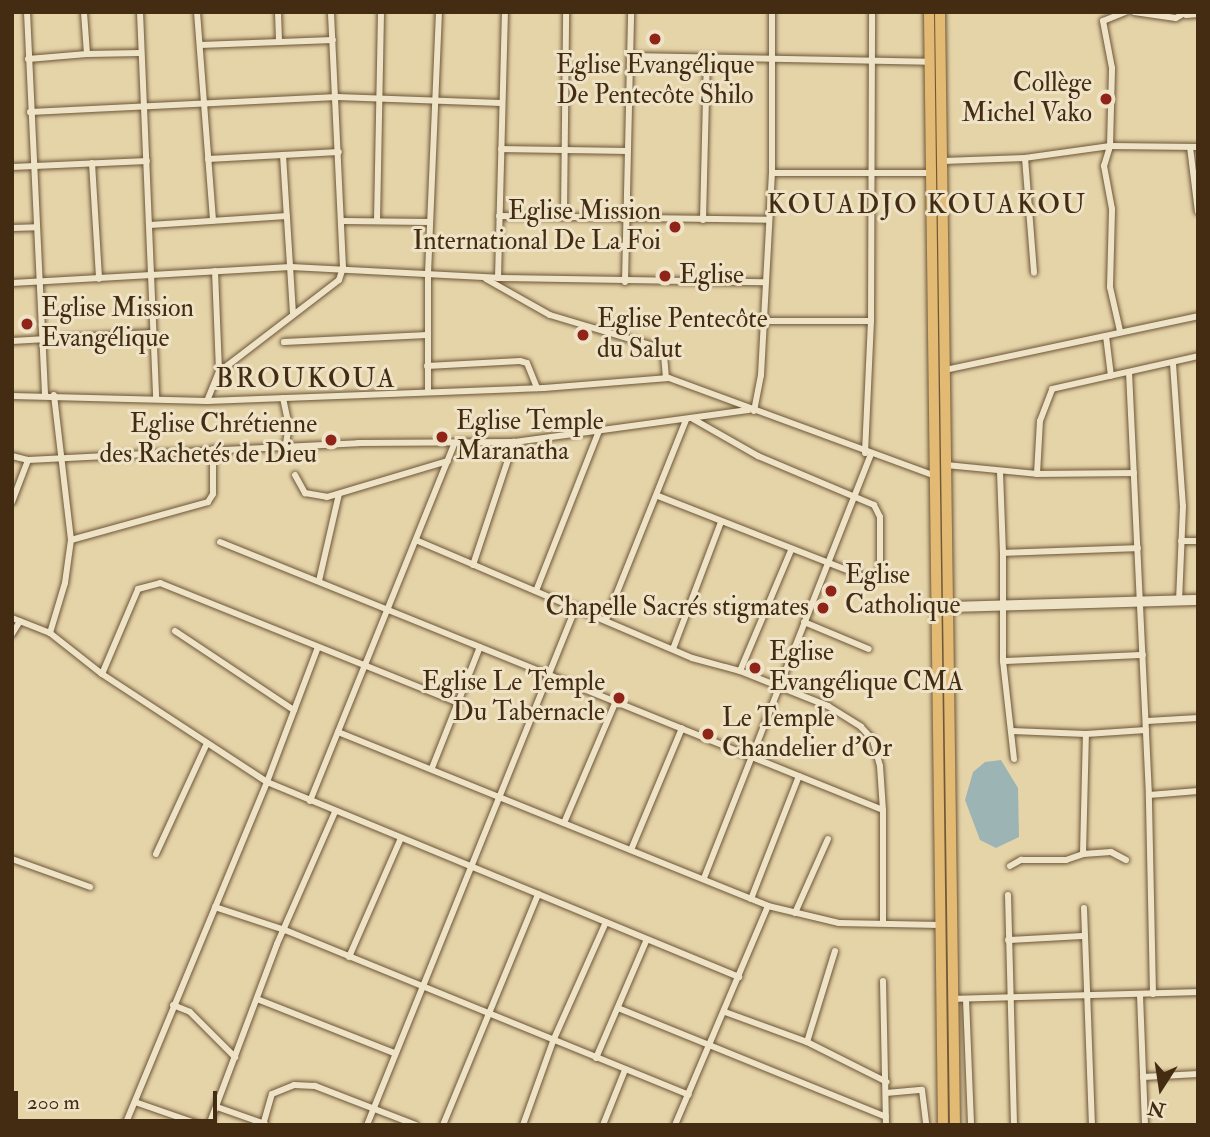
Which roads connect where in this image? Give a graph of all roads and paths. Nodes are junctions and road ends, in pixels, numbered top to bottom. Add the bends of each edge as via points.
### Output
1 (27, 12) edge
2 (84, 12) edge
3 (140, 12) edge
4 (197, 12) edge
5 (278, 12) edge
6 (331, 12) edge
7 (381, 12) edge
8 (439, 12) edge
9 (505, 12) edge
10 (566, 12) edge
11 (631, 12) edge
12 (772, 12) edge
13 (872, 12) edge
14 (929, 12) edge
15 (940, 12) edge
16 (1125, 12) edge
17 (1134, 12) edge
18 (1186, 14) edge
19 (1198, 14) edge
20 (332, 40) junction
21 (279, 41) junction
22 (200, 45) junction
23 (141, 53) junction
24 (87, 54) junction
25 (630, 56) junction
26 (707, 58) junction
27 (28, 59) junction
28 (771, 60) junction
29 (871, 62) junction
30 (929, 62) junction
31 (337, 97) junction
32 (378, 98) junction
33 (204, 101) junction
34 (438, 102) junction
35 (500, 103) junction
36 (143, 104) junction
37 (30, 112) junction
38 (1110, 146) junction
39 (1194, 147) edge
40 (501, 149) junction
41 (565, 149) junction
42 (626, 151) junction
43 (339, 152) junction
44 (283, 155) junction
45 (1025, 158) junction
46 (208, 159) junction
47 (147, 161) junction
48 (943, 161) junction
49 (92, 163) junction
50 (33, 166) junction
51 (12, 167) edge
52 (772, 173) junction
53 (930, 173) junction
54 (870, 174) junction
55 (1198, 212) edge
56 (287, 216) junction
57 (499, 216) junction
58 (564, 216) junction
59 (625, 217) junction
60 (213, 220) junction
61 (703, 220) junction
62 (769, 220) junction
63 (344, 221) junction
64 (377, 221) junction
65 (430, 222) junction
66 (150, 225) junction
67 (37, 227) junction
68 (12, 228) edge
69 (291, 267) junction
70 (343, 268) junction
71 (215, 271) junction
72 (1034, 272) dead end
73 (428, 274) junction
74 (151, 275) junction
75 (481, 277) junction
76 (498, 278) junction
77 (99, 279) junction
78 (40, 282) junction
79 (625, 282) junction
80 (764, 282) junction
81 (12, 283) edge
82 (293, 313) junction
83 (1198, 316) edge
84 (763, 321) junction
85 (871, 321) junction
86 (1120, 331) junction
87 (151, 333) junction
88 (427, 335) junction
89 (1106, 336) junction
90 (43, 339) junction
91 (12, 341) edge
92 (284, 342) dead end
93 (1198, 356) edge
94 (1173, 364) junction
95 (428, 366) junction
96 (945, 370) junction
97 (219, 372) junction
98 (1129, 372) junction
99 (1111, 376) junction
100 (666, 377) junction
101 (537, 388) junction
102 (428, 391) junction
103 (46, 395) junction
104 (54, 395) junction
105 (12, 396) edge
106 (283, 398) junction
107 (156, 399) junction
108 (207, 401) junction
109 (752, 411) junction
110 (690, 420) junction
111 (599, 431) junction
112 (514, 442) junction
113 (455, 443) junction
114 (285, 447) junction
115 (213, 449) junction
116 (868, 454) junction
117 (12, 456) edge
118 (62, 457) junction
119 (28, 460) junction
120 (448, 461) junction
121 (946, 465) junction
122 (1000, 472) junction
123 (1134, 473) junction
124 (1037, 474) junction
125 (295, 475) dead end
126 (933, 475) junction
127 (339, 494) junction
128 (853, 495) junction
129 (658, 496) junction
130 (12, 502) edge
131 (721, 522) junction
132 (71, 540) junction
133 (418, 541) junction
134 (1181, 541) junction
135 (1198, 541) edge
136 (220, 542) dead end
137 (1138, 548) junction
138 (791, 550) junction
139 (1003, 553) junction
140 (830, 562) junction
141 (473, 565) junction
142 (880, 569) dead end
143 (872, 580) dead end
144 (320, 581) junction
145 (536, 591) junction
146 (1198, 600) edge
147 (1179, 601) junction
148 (1141, 602) junction
149 (388, 607) junction
150 (576, 607) junction
151 (947, 607) junction
152 (1002, 608) junction
153 (16, 619) edge
154 (606, 620) junction
155 (804, 622) junction
156 (175, 631) dead end
157 (50, 632) junction
158 (12, 634) edge
159 (318, 647) junction
160 (480, 647) junction
161 (673, 649) junction
162 (869, 649) dead end
163 (1143, 655) junction
164 (1003, 661) junction
165 (364, 665) junction
166 (740, 671) junction
167 (102, 674) junction
168 (549, 675) junction
169 (778, 687) junction
170 (616, 701) junction
171 (458, 703) junction
172 (294, 710) junction
173 (1198, 718) edge
174 (1147, 721) junction
175 (682, 728) junction
176 (1146, 730) junction
177 (1012, 731) junction
178 (338, 733) junction
179 (1086, 734) junction
180 (207, 743) junction
181 (751, 757) junction
182 (1014, 760) dead end
183 (432, 768) junction
184 (799, 776) junction
185 (267, 782) junction
186 (1198, 791) edge
187 (1149, 795) junction
188 (498, 796) junction
189 (310, 801) junction
190 (883, 810) junction
191 (335, 812) junction
192 (564, 823) junction
193 (401, 838) junction
194 (828, 839) dead end
195 (631, 850) junction
196 (156, 854) dead end
197 (1083, 854) junction
198 (12, 859) edge
199 (1126, 860) dead end
200 (470, 866) junction
201 (1010, 866) dead end
202 (704, 878) junction
203 (90, 887) dead end
204 (538, 894) junction
205 (1008, 895) dead end
206 (751, 899) junction
207 (768, 906) junction
208 (215, 907) junction
209 (1084, 908) dead end
210 (795, 913) junction
211 (606, 922) junction
212 (883, 923) junction
213 (940, 925) junction
214 (285, 930) junction
215 (1084, 936) junction
216 (647, 939) junction
217 (1008, 940) junction
218 (835, 951) dead end
219 (349, 957) junction
220 (739, 977) junction
221 (883, 981) dead end
222 (422, 985) junction
223 (1198, 992) edge
224 (1153, 994) junction
225 (1140, 995) junction
226 (1085, 996) junction
227 (1009, 998) junction
228 (257, 999) junction
229 (953, 999) junction
230 (965, 999) junction
231 (173, 1005) junction
232 (618, 1008) junction
233 (725, 1012) junction
234 (485, 1014) junction
235 (553, 1041) junction
236 (807, 1042) junction
237 (710, 1048) junction
238 (394, 1053) junction
239 (235, 1057) junction
240 (596, 1058) junction
241 (625, 1070) junction
242 (1198, 1074) edge
243 (1143, 1077) junction
244 (887, 1082) junction
245 (886, 1093) junction
246 (689, 1095) junction
247 (135, 1102) junction
248 (217, 1107) junction
249 (373, 1110) junction
250 (886, 1121) edge
251 (264, 1124) edge
252 (125, 1125) edge
253 (201, 1125) edge
254 (209, 1125) edge
255 (367, 1125) edge
256 (416, 1125) edge
257 (443, 1125) edge
258 (523, 1125) edge
259 (603, 1125) edge
260 (675, 1125) edge
261 (926, 1125) edge
262 (943, 1125) edge
263 (955, 1125) edge
264 (971, 1125) edge
265 (1014, 1125) edge
266 (1092, 1125) edge
267 (1145, 1125) edge

1 - 27 street
2 - 24 street
3 - 23 street
4 - 22 street
5 - 21 street
6 - 20 street
7 - 32 street
8 - 34 street
9 - 35 street
10 - 41 street
11 - 25 street
12 - 28 street
13 - 29 street
14 - 30 main road
15 - 48 main road
16 - 38 street via 1104,21 1112,68
17 - 18 street
18 - 19 street
20 - 21 street
20 - 31 street
21 - 22 street
22 - 33 street
23 - 24 street
23 - 36 street
24 - 27 street
25 - 26 street
25 - 42 street
26 - 28 street
26 - 61 street
27 - 37 street
28 - 29 street
28 - 52 street
29 - 30 street
29 - 54 street
30 - 53 main road
31 - 32 street
31 - 33 street
31 - 43 street
32 - 34 street
32 - 64 street
33 - 36 street
33 - 46 street
34 - 35 street
34 - 65 street
35 - 40 street
36 - 37 street
36 - 47 street
37 - 50 street
38 - 39 street
38 - 45 street
38 - 86 street via 1104,166 1112,209 1110,287
39 - 55 street
40 - 41 street
40 - 57 street
41 - 42 street
41 - 58 street
42 - 59 street
43 - 44 street
43 - 63 street
44 - 46 street
44 - 56 street
45 - 48 street
45 - 72 street
46 - 60 street
47 - 49 street
47 - 66 street
48 - 96 main road
49 - 50 street
49 - 77 street
50 - 51 street
50 - 67 street
52 - 54 street
52 - 62 street
53 - 54 street
53 - 126 main road
54 - 85 street
56 - 60 street
56 - 69 street
57 - 58 street
57 - 76 street
58 - 59 street
59 - 61 street
59 - 79 street
60 - 66 street
61 - 62 street
62 - 80 street
63 - 64 street
63 - 70 street
64 - 65 street
65 - 73 street
66 - 74 street
67 - 68 street
67 - 78 street
69 - 70 street
69 - 71 street
69 - 82 street
70 - 73 street
70 - 82 street via 338,280
71 - 74 street
71 - 97 street
73 - 75 street
73 - 88 street
74 - 77 street
74 - 87 street
75 - 76 street
75 - 100 street via 550,315 657,347 664,355
76 - 79 street
77 - 78 street
78 - 81 street
78 - 90 street
79 - 80 street
80 - 84 street
82 - 97 street
83 - 86 street
84 - 85 street
84 - 109 street
85 - 116 street
86 - 89 street
87 - 90 street
87 - 107 street
88 - 92 street
88 - 95 street
89 - 96 street
89 - 99 street
90 - 91 street
90 - 103 street
93 - 94 street
94 - 98 street
94 - 134 street
95 - 101 street via 520,361 527,363
95 - 102 street
96 - 121 main road
97 - 108 street
98 - 99 street
98 - 123 street
99 - 124 street via 1058,386 1047,394 1040,421
100 - 101 street
100 - 109 street via 708,389
101 - 102 street
102 - 106 street
103 - 104 street
103 - 105 street
104 - 107 street
104 - 118 street
106 - 108 street
106 - 114 street via 289,426
107 - 108 street
109 - 110 street
109 - 116 street
110 - 111 street
110 - 128 street via 758,456
110 - 129 street
111 - 112 street
111 - 145 street
112 - 113 street
112 - 141 street
113 - 114 street
113 - 120 street
114 - 115 street
115 - 118 street
115 - 132 street via 213,494 208,502
116 - 126 street
116 - 128 street
117 - 119 street
118 - 119 street
118 - 132 street
119 - 130 street
120 - 127 street
120 - 133 street
121 - 122 street
121 - 151 main road
122 - 124 street
122 - 139 street
123 - 124 street
123 - 137 street
125 - 127 street via 300,487 313,497
126 - 213 main road
127 - 144 street
128 - 140 street
128 - 142 street via 879,510
129 - 131 street
129 - 154 street
131 - 138 street
131 - 161 street
132 - 157 street via 65,583
133 - 141 street
133 - 149 street
134 - 135 street
134 - 147 street
136 - 144 street
137 - 139 street
137 - 148 street
138 - 140 street
138 - 166 street
139 - 152 street
140 - 143 street
140 - 155 street
141 - 145 street
144 - 149 street
145 - 150 street
146 - 147 street
147 - 148 street
148 - 152 street
148 - 163 street
149 - 160 street
149 - 165 street
150 - 154 street
150 - 168 street
151 - 152 street
151 - 229 main road
152 - 164 street
153 - 157 street
153 - 158 street
154 - 161 street
155 - 162 street
155 - 169 street
156 - 172 street
157 - 167 street
159 - 165 street
159 - 167 street via 160,583 148,584 138,589
159 - 172 street
160 - 168 street
160 - 171 street
161 - 166 street via 713,666
163 - 164 street
163 - 174 street
164 - 177 street
165 - 171 street
165 - 178 street
166 - 169 street
167 - 180 street
168 - 170 street
168 - 188 street
169 - 181 street
169 - 190 street via 848,717 873,740
170 - 175 street
170 - 192 street
171 - 183 street
172 - 185 street
173 - 174 street
174 - 176 street
175 - 181 street
175 - 195 street
176 - 179 street
176 - 187 street
177 - 179 street
177 - 182 street
178 - 183 street
178 - 189 street
179 - 197 street
180 - 185 street
180 - 196 street
181 - 184 street
181 - 202 street
183 - 188 street
184 - 190 street
184 - 206 street
185 - 189 street
185 - 208 street
186 - 187 street
187 - 224 street
188 - 192 street
188 - 200 street
189 - 191 street
190 - 212 street
191 - 193 street
191 - 214 street
192 - 195 street
193 - 200 street
193 - 219 street
194 - 210 street
195 - 202 street
197 - 199 street via 1111,852
197 - 201 street via 1066,860 1021,860
198 - 203 street
200 - 204 street
200 - 222 street
202 - 206 street
204 - 211 street
204 - 234 street
205 - 217 street
206 - 207 street
207 - 210 street
207 - 220 street
208 - 214 street
208 - 231 street
209 - 215 street
210 - 212 street via 839,923
211 - 216 street
211 - 235 street
212 - 213 street
213 - 262 main road
214 - 219 street
214 - 228 street
215 - 217 street
215 - 226 street
216 - 220 street
216 - 232 street
217 - 227 street
218 - 236 street
219 - 222 street
220 - 233 street
221 - 244 street
222 - 234 street
222 - 238 street
223 - 224 street
224 - 225 street
225 - 226 street
225 - 243 street
226 - 227 street
226 - 266 street
227 - 230 street
227 - 265 street
228 - 238 street
228 - 239 street
229 - 230 street
229 - 263 main road
230 - 264 street
231 - 239 street via 190,1012
231 - 247 street
232 - 237 street
232 - 240 street
233 - 236 street
233 - 237 street
234 - 235 street
234 - 257 street
235 - 240 street
235 - 258 street
236 - 244 street
237 - 246 street
237 - 250 street
238 - 249 street
239 - 248 street
240 - 241 street
241 - 246 street
241 - 259 street
242 - 243 street
243 - 267 street
244 - 245 street
245 - 250 street
245 - 261 street via 922,1090
246 - 260 street
247 - 252 street
247 - 253 street
248 - 251 street
248 - 254 street
249 - 251 street via 315,1086 294,1085 272,1094
249 - 255 street
249 - 256 street

